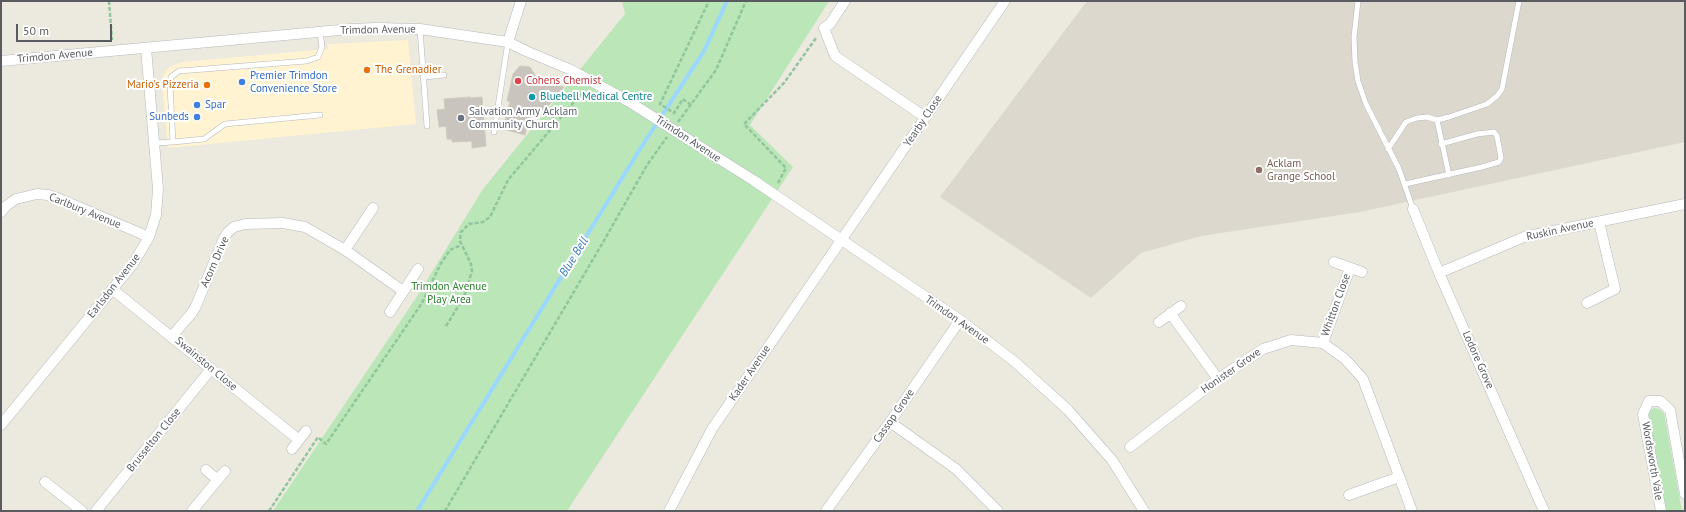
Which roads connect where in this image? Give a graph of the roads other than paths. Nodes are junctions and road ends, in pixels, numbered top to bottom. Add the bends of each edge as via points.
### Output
1 (521, 1) edge
2 (845, 1) edge
3 (1005, 1) edge
4 (1358, 1) edge
5 (1518, 1) edge
6 (420, 29) junction
7 (320, 32) junction
8 (508, 42) junction
9 (146, 48) junction
10 (1, 61) edge
11 (444, 75) dead end
12 (424, 77) junction
13 (320, 115) dead end
14 (925, 117) junction
15 (1436, 120) junction
16 (427, 126) dead end
17 (494, 132) dead end
18 (173, 142) junction
19 (155, 143) junction
20 (1442, 144) junction
21 (1388, 149) junction
22 (1449, 175) junction
23 (1405, 184) junction
24 (1685, 204) edge
25 (373, 208) dead end
26 (1413, 209) joint
27 (1, 212) edge
28 (1599, 222) junction
29 (150, 237) junction
30 (841, 240) junction
31 (345, 250) junction
32 (1334, 262) dead end
33 (1350, 268) junction
34 (418, 270) dead end
35 (1362, 272) dead end
36 (1439, 273) junction
37 (112, 289) junction
38 (403, 291) junction
39 (1587, 303) dead end
40 (1181, 306) dead end
41 (390, 312) dead end
42 (1170, 313) junction
43 (960, 320) junction
44 (1158, 322) dead end
45 (172, 336) junction
46 (1323, 343) junction
47 (212, 369) junction
48 (1218, 379) junction
49 (890, 422) junction
50 (1, 425) edge
51 (306, 431) road end
52 (299, 440) junction
53 (1130, 447) dead end
54 (292, 449) dead end
55 (206, 470) dead end
56 (225, 471) dead end
57 (1399, 477) junction
58 (218, 480) junction
59 (45, 482) dead end
60 (1685, 494) edge
61 (1349, 495) dead end
62 (82, 511) edge
63 (96, 511) edge
64 (192, 511) edge
65 (670, 511) edge
66 (826, 511) edge
67 (998, 511) edge
68 (1144, 511) edge
69 (1412, 511) edge
70 (1544, 511) edge
71 (1661, 511) edge

1 - 8 street
2 - 14 street via 830,24 824,28 835,56
3 - 14 street, Yearby Close
4 - 21 lane via 1354,37 1358,81
5 - 15 lane via 1502,89 1487,104
6 - 7 street, Trimdon Avenue via 376,28
6 - 8 street, Trimdon Avenue
6 - 12 lane
7 - 9 street, Trimdon Avenue
7 - 18 lane via 322,47 318,57 307,61 179,71 171,77 170,86
8 - 17 lane
8 - 30 street, Trimdon Avenue, bridge via 592,80 628,100
9 - 10 street, Trimdon Avenue
9 - 19 street, Earlsdon Avenue
11 - 12 lane
12 - 16 lane
13 - 18 lane via 225,124 204,139
14 - 30 street, Yearby Close
15 - 20 lane
15 - 21 lane via 1427,117 1406,122
18 - 19 lane
19 - 29 street, Earlsdon Avenue via 158,189 156,215
20 - 22 lane
20 - 22 lane via 1491,132 1497,136 1501,158 1499,162
21 - 23 lane
22 - 23 lane
23 - 26 lane
24 - 28 street, Ruskin Avenue
25 - 31 street
26 - 36 street, Lodore Grove
27 - 29 street, Carlbury Avenue via 16,199 37,194 48,195
28 - 36 street, Ruskin Avenue via 1524,237
28 - 39 street via 1615,289
29 - 37 street, Earlsdon Avenue via 134,264
30 - 43 street, Trimdon Avenue
30 - 65 street, Kader Avenue via 712,429
31 - 38 street, Acorn Drive
31 - 45 street, Acorn Drive via 305,226 245,224 234,228 224,238 191,314
32 - 33 street, Whitton Close
33 - 35 street, Whitton Close
33 - 46 street, Whitton Close
34 - 38 street
36 - 70 street, Lodore Grove
37 - 45 street, Swainston Close
37 - 50 street, Earlsdon Avenue
38 - 41 street
40 - 42 street
42 - 44 street
42 - 48 street
43 - 49 street, Cassop Grove
43 - 68 street, Trimdon Avenue via 1015,362 1068,410 1112,460
45 - 47 street, Swainston Close
46 - 48 street, Honister Grove via 1291,340 1263,349
46 - 57 street, Honister Grove via 1345,358 1362,379
47 - 52 street, Swainston Close
47 - 63 street, Brusselton Close
48 - 53 street, Honister Grove
49 - 66 street, Cassop Grove
49 - 67 street via 956,469
51 - 52 street
52 - 54 street
55 - 58 street
56 - 58 street
57 - 61 street
57 - 69 street, Honister Grove
58 - 64 street
59 - 62 street
60 - 71 street, Wordsworth Vale via 1670,410 1660,401 1649,401 1643,414

